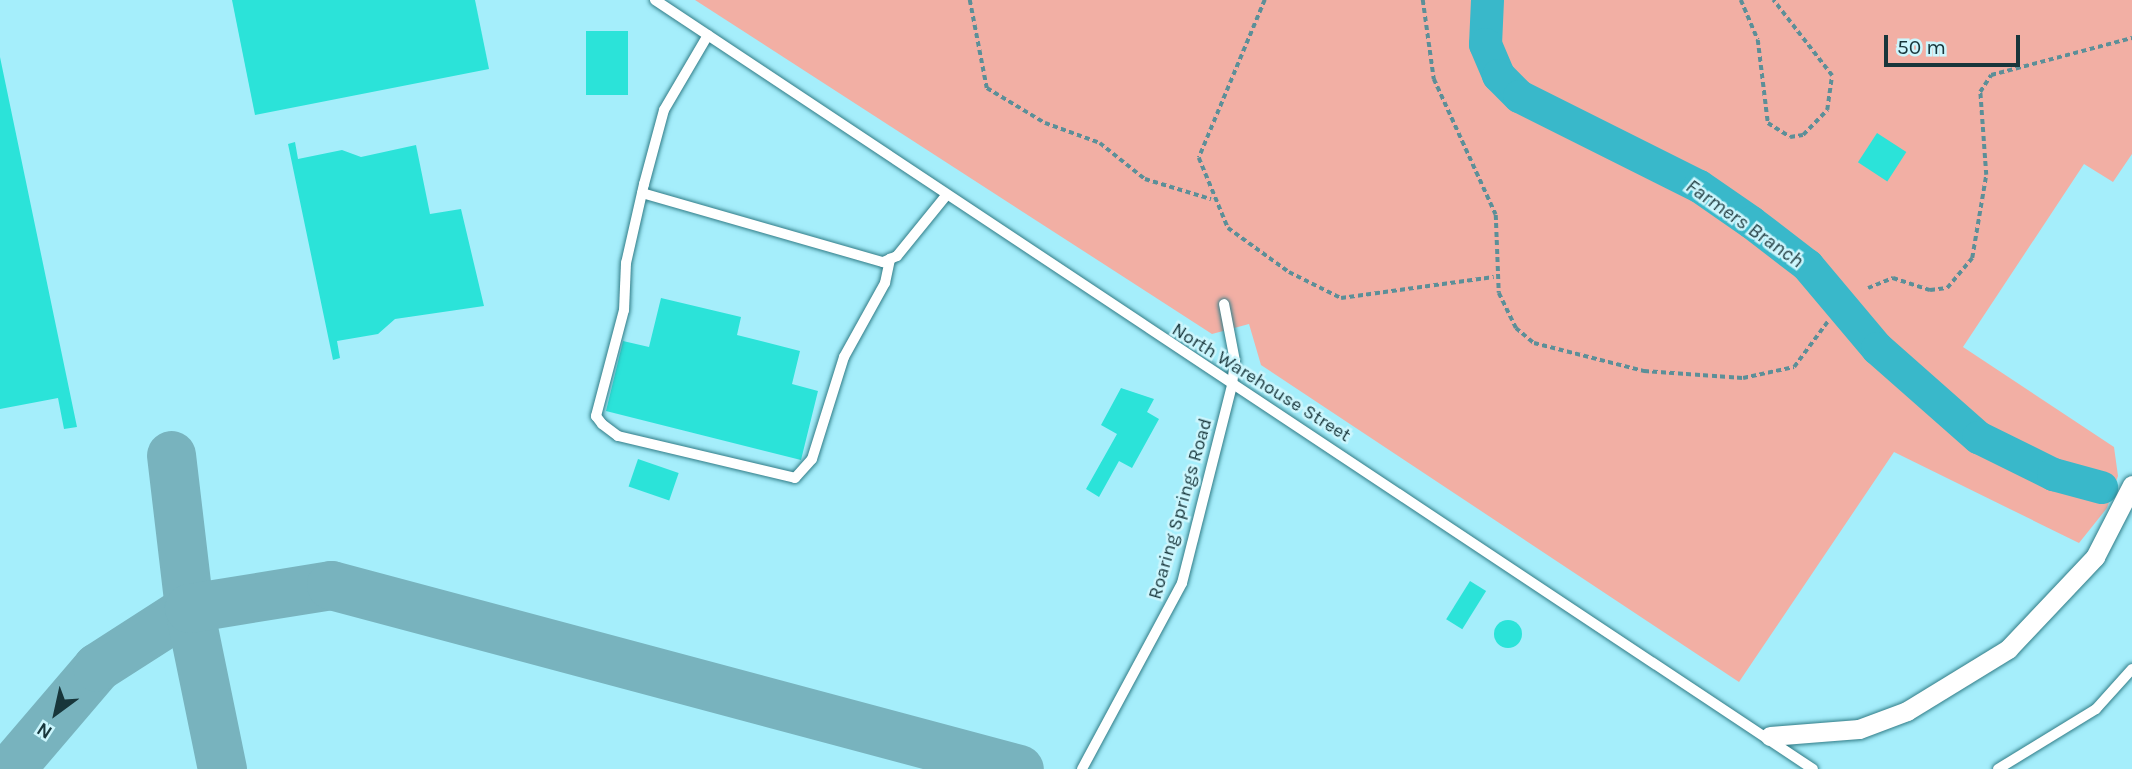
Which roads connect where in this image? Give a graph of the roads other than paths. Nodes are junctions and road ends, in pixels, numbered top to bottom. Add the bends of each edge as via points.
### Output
1 (655, 0) edge
2 (708, 35) junction
3 (642, 193) junction
4 (945, 197) junction
5 (890, 259) junction
6 (1224, 304) dead end
7 (1232, 385) junction
8 (2132, 485) edge
9 (2132, 669) edge
10 (1770, 736) junction
11 (1082, 769) edge
12 (1813, 769) edge
13 (1998, 769) edge

1 - 2 lane, North Warehouse Street
2 - 3 lane via 664,110
2 - 4 lane, North Warehouse Street
3 - 5 lane via 883,262
3 - 5 lane via 626,263 624,310 596,416 618,436 795,478 812,459 844,357 886,283
4 - 5 lane
4 - 7 lane, North Warehouse Street
6 - 7 lane, Roaring Springs Road via 1235,362
7 - 10 lane, North Warehouse Street
7 - 11 lane, Roaring Springs Road via 1182,583
8 - 10 street via 2095,557 2008,649 1907,711 1858,729
9 - 13 lane via 2096,709
10 - 12 lane, North Warehouse Street

